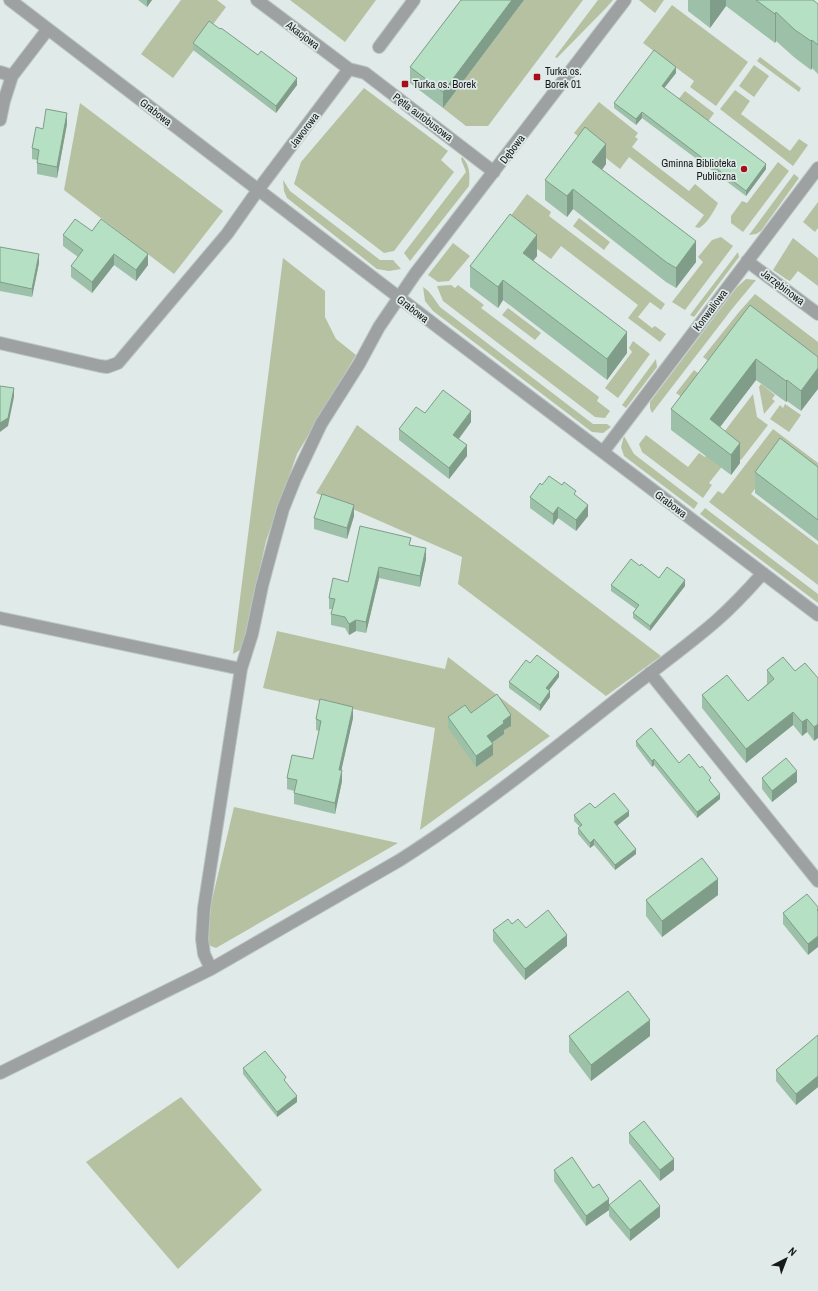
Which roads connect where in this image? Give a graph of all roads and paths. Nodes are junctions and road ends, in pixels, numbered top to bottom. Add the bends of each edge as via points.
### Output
1 (10, 0) edge
2 (257, 0) edge
3 (414, 0) edge
4 (625, 0) edge
5 (48, 29) junction
6 (379, 47) dead end
7 (349, 69) junction
8 (0, 72) edge
9 (12, 76) junction
10 (0, 120) edge
11 (818, 168) edge
12 (494, 172) junction
13 (258, 190) junction
14 (748, 261) junction
15 (398, 297) junction
16 (818, 314) edge
17 (0, 343) edge
18 (603, 452) junction
19 (763, 573) junction
20 (818, 615) edge
21 (0, 618) edge
22 (241, 669) junction
23 (650, 673) junction
24 (818, 881) edge
25 (211, 969) junction
26 (0, 1072) edge

1 - 5 street, Grabowa
2 - 7 street, Akacjowa
3 - 6 street
4 - 12 street, Dębowa
5 - 9 street
5 - 13 street, Grabowa
7 - 12 street, Pętla autobusowa via 365,73
7 - 13 street, Jaworowa
8 - 9 street
9 - 10 street
11 - 14 street, Konwaliowa
12 - 15 street, Dębowa
13 - 15 street, Grabowa
13 - 17 street, Jaworowa via 227,234 118,363 107,367 100,366
14 - 16 street, Jarzębinowa
14 - 18 street, Konwaliowa
15 - 18 street, Grabowa
15 - 22 street, Dębowa via 321,424 295,479 283,509
18 - 19 street, Grabowa
19 - 20 street, Grabowa
19 - 23 street via 716,621
21 - 22 street
22 - 25 street, Dębowa via 204,908 202,939 204,954
23 - 24 street
23 - 25 street via 498,792 428,842
25 - 26 street

